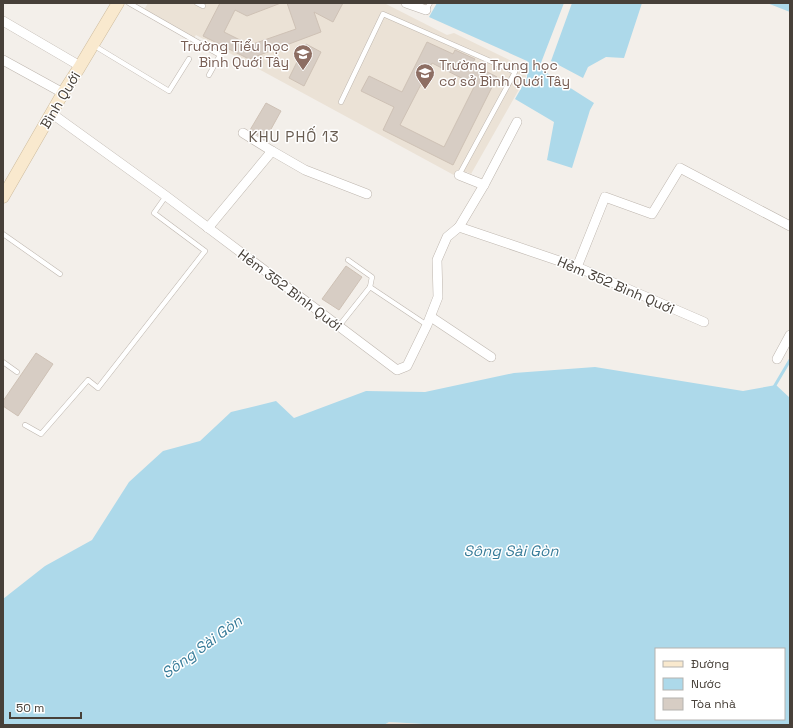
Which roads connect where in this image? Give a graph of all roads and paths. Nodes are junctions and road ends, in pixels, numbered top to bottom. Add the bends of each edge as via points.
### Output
1 (118, 3) edge
2 (129, 3) edge
3 (196, 3) edge
4 (406, 3) edge
5 (203, 6) dead end
6 (428, 7) edge
7 (3, 21) edge
8 (93, 45) junction
9 (189, 59) dead end
10 (3, 60) edge
11 (80, 66) junction
12 (209, 75) dead end
13 (63, 93) junction
14 (341, 102) dead end
15 (52, 113) junction
16 (517, 122) dead end
17 (243, 133) dead end
18 (272, 152) junction
19 (459, 176) joint
20 (484, 186) junction
21 (367, 194) dead end
22 (3, 196) edge
23 (166, 196) junction
24 (790, 226) edge
25 (459, 227) junction
26 (208, 228) junction
27 (3, 234) edge
28 (348, 260) dead end
29 (577, 267) junction
30 (60, 274) dead end
31 (370, 287) junction
32 (429, 321) junction
33 (704, 322) dead end
34 (338, 326) junction
35 (790, 335) edge
36 (491, 357) dead end
37 (778, 359) dead end
38 (3, 362) edge
39 (17, 372) dead end
40 (25, 425) dead end

1 - 8 main road, Bình Quới
2 - 12 lane via 220,55
3 - 5 lane
4 - 6 street
7 - 11 street
8 - 9 lane via 169,91
8 - 11 main road, Bình Quới
10 - 13 street
11 - 13 main road, Bình Quới
13 - 15 main road, Bình Quới
14 - 19 lane via 384,14 515,72
15 - 22 main road, Bình Quới
15 - 23 street, Hẻm 352 Bình Quới
16 - 20 street, Hẻm 352 Bình Quới
17 - 18 street
18 - 21 street via 304,170
18 - 26 street
19 - 20 street
20 - 25 street, Hẻm 352 Bình Quới
23 - 26 street, Hẻm 352 Bình Quới
23 - 40 lane via 154,213 205,250 98,388 88,380 41,434
24 - 29 street via 680,168 652,214 606,197
25 - 29 street, Hẻm 352 Bình Quới
25 - 32 street, Hẻm 352 Bình Quới via 447,237 437,260 438,297
26 - 34 street, Hẻm 352 Bình Quới
27 - 30 lane
28 - 31 lane via 372,277
29 - 33 street, Hẻm 352 Bình Quới
31 - 32 lane
31 - 34 lane
32 - 34 street, Hẻm 352 Bình Quới via 407,366 397,370
32 - 36 street
35 - 37 street
38 - 39 lane

